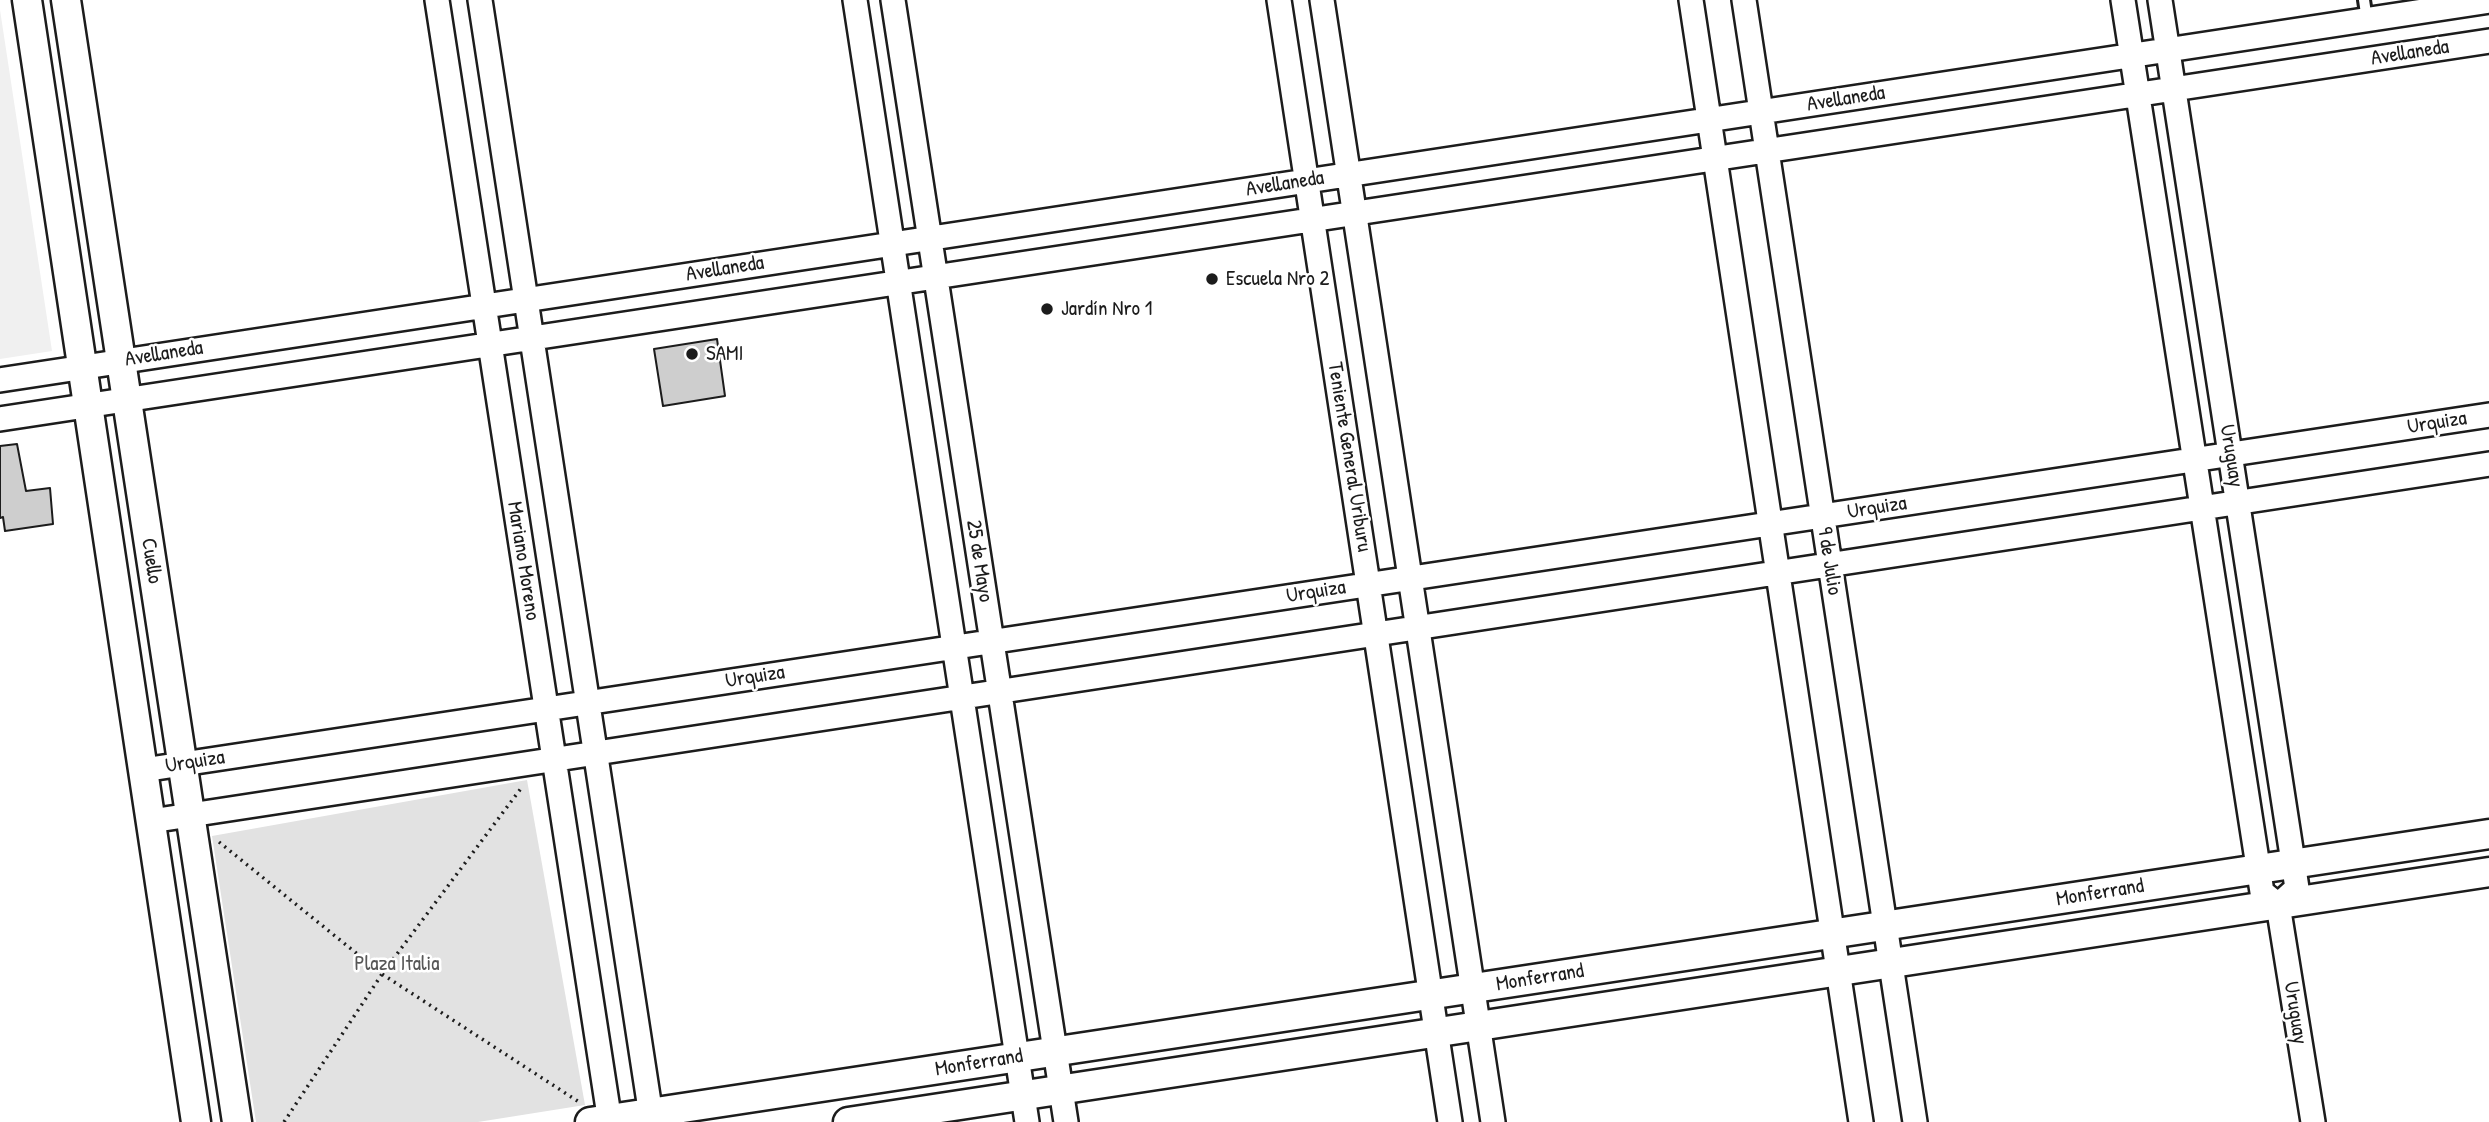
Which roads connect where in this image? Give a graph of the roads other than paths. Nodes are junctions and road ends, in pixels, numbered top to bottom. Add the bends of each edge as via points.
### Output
1 (28, 0) edge
2 (66, 0) edge
3 (437, 0) edge
4 (480, 0) edge
5 (855, 0) edge
6 (893, 0) edge
7 (1279, 0) edge
8 (1322, 0) edge
9 (1691, 0) edge
10 (1744, 0) edge
11 (2123, 0) edge
12 (2160, 0) edge
13 (2489, 1) edge
14 (2365, 10) edge
15 (2489, 41) edge
16 (2168, 50) junction
17 (2132, 55) junction
18 (2174, 89) junction
19 (2138, 94) junction
20 (1761, 112) junction
21 (1709, 120) junction
22 (1767, 151) junction
23 (1715, 159) junction
24 (1348, 174) junction
25 (1307, 181) junction
26 (1354, 214) junction
27 (1312, 220) junction
28 (929, 238) junction
29 (892, 243) junction
30 (936, 277) junction
31 (899, 283) junction
32 (525, 299) junction
33 (484, 305) junction
34 (532, 339) junction
35 (490, 345) junction
36 (121, 361) junction
37 (82, 366) junction
38 (0, 380) edge
39 (127, 400) junction
40 (88, 407) junction
41 (2489, 415) edge
42 (0, 419) edge
43 (2230, 454) junction
44 (2194, 460) junction
45 (2489, 464) edge
46 (2238, 502) junction
47 (2202, 508) junction
48 (1822, 516) junction
49 (1770, 524) junction
50 (1830, 565) junction
51 (1778, 572) junction
52 (1410, 578) junction
53 (1368, 584) junction
54 (1418, 628) junction
55 (1376, 634) junction
56 (992, 641) junction
57 (954, 647) junction
58 (999, 692) junction
59 (962, 697) junction
60 (587, 703) junction
61 (546, 709) junction
62 (595, 753) junction
63 (554, 760) junction
64 (182, 764) junction
65 (143, 770) junction
66 (190, 816) junction
67 (151, 821) junction
68 (2489, 834) edge
69 (2293, 864) junction
70 (2258, 869) junction
71 (2489, 872) edge
72 (2278, 905) junction
73 (1885, 926) junction
74 (1833, 934) junction
75 (1890, 964) junction
76 (1839, 972) junction
77 (1472, 988) junction
78 (1431, 995) junction
79 (1478, 1026) junction
80 (1437, 1032) junction
81 (1055, 1052) junction
82 (1017, 1057) junction
83 (1060, 1090) junction
84 (1025, 1109) edge
85 (599, 1117) edge
86 (651, 1117) edge
87 (197, 1122) edge
88 (237, 1122) edge
89 (848, 1122) edge
90 (1066, 1122) edge
91 (1450, 1122) edge
92 (1493, 1122) edge
93 (1861, 1122) edge
94 (1914, 1122) edge
95 (2313, 1122) edge

1 - 37 street, Cuello
2 - 36 street, Cuello
3 - 33 street, Mariano Moreno
4 - 32 street, Mariano Moreno
5 - 29 street, 25 de Mayo
6 - 28 street, 25 de Mayo
7 - 25 street, Teniente General Uriburu
8 - 24 street, Teniente General Uriburu
9 - 21 street
10 - 20 street, 9 de Julio
11 - 17 street, Uruguay
12 - 16 street, Uruguay
13 - 14 street, Avellaneda
14 - 16 street, Avellaneda
15 - 18 street, Avellaneda
16 - 17 street, Avellaneda
16 - 18 street, Uruguay
17 - 19 street, Uruguay
17 - 20 street, Avellaneda
18 - 19 street, Avellaneda
18 - 43 street, Uruguay
19 - 22 street, Avellaneda
19 - 44 street, Uruguay
20 - 21 street, Avellaneda
20 - 22 street, 9 de Julio
21 - 23 street
21 - 24 street, Avellaneda
22 - 23 street, Avellaneda
22 - 48 street, 9 de Julio
23 - 26 street, Avellaneda
23 - 49 street
24 - 25 street, Avellaneda
24 - 26 street, Teniente General Uriburu
25 - 27 street, Teniente General Uriburu
25 - 28 street, Avellaneda
26 - 27 street, Avellaneda
26 - 52 street, Teniente General Uriburu
27 - 30 street, Avellaneda
27 - 53 street, Teniente General Uriburu
28 - 29 street, Avellaneda
28 - 30 street, 25 de Mayo
29 - 31 street, 25 de Mayo
29 - 32 street, Avellaneda
30 - 31 street, Avellaneda
30 - 56 street, 25 de Mayo
31 - 34 street, Avellaneda
31 - 57 street, 25 de Mayo
32 - 33 street, Avellaneda
32 - 34 street, Mariano Moreno
33 - 35 street, Mariano Moreno
33 - 36 street, Avellaneda
34 - 35 street, Avellaneda
34 - 60 street, Mariano Moreno
35 - 39 street, Avellaneda
35 - 61 street, Mariano Moreno
36 - 37 street, Avellaneda
36 - 39 street, Cuello
37 - 38 street, Avellaneda
37 - 40 street, Cuello
39 - 40 street, Avellaneda
39 - 64 street, Cuello
40 - 42 street, Avellaneda
40 - 65 street, Cuello
41 - 43 street, Urquiza
43 - 44 street, Urquiza
43 - 46 street, Uruguay
44 - 47 street, Uruguay
44 - 48 street, Urquiza
45 - 46 street
46 - 47 street
46 - 69 street, Uruguay
47 - 50 street
47 - 70 street, Uruguay
48 - 49 street, Urquiza
48 - 50 street, 9 de Julio
49 - 51 street
49 - 52 street, Urquiza
50 - 51 street
50 - 73 street, 9 de Julio
51 - 54 street
51 - 74 street
52 - 53 street, Urquiza
52 - 54 street, Teniente General Uriburu
53 - 55 street, Teniente General Uriburu
53 - 56 street, Urquiza
54 - 55 street
54 - 77 street, Teniente General Uriburu
55 - 58 street
55 - 78 street, Teniente General Uriburu
56 - 57 street, Urquiza
56 - 58 street, 25 de Mayo
57 - 59 street, 25 de Mayo
57 - 60 street, Urquiza
58 - 59 street
58 - 81 street, 25 de Mayo
59 - 62 street
59 - 82 street, 25 de Mayo
60 - 61 street, Urquiza
60 - 62 street, Mariano Moreno
61 - 63 street, Mariano Moreno
61 - 64 street, Urquiza
62 - 63 street
62 - 86 street, Mariano Moreno
63 - 66 street
63 - 85 street, Mariano Moreno
64 - 65 street, Urquiza
64 - 66 street, Cuello
65 - 67 street, Cuello
66 - 67 street
66 - 88 street, Cuello
67 - 87 street, Cuello
68 - 69 street, Monferrand
69 - 70 street, Monferrand
69 - 72 street, Uruguay via 2297,888
70 - 72 street, Uruguay via 2262,892
70 - 73 street, Monferrand
71 - 72 street, Monferrand
72 - 75 street, Monferrand
72 - 95 street, Uruguay
73 - 74 street, Monferrand
73 - 75 street, 9 de Julio
74 - 76 street
74 - 77 street, Monferrand
75 - 76 street, Monferrand
75 - 94 street, 9 de Julio
76 - 79 street, Monferrand
76 - 93 street
77 - 78 street, Monferrand
77 - 79 street, Teniente General Uriburu
78 - 80 street, Teniente General Uriburu
78 - 81 street, Monferrand
79 - 80 street, Monferrand
79 - 92 street, Teniente General Uriburu
80 - 83 street, Monferrand
80 - 91 street, Teniente General Uriburu
81 - 82 street, Monferrand
81 - 83 street, 25 de Mayo
82 - 84 street, 25 de Mayo
82 - 86 street, Monferrand
83 - 84 street, Monferrand
83 - 90 street, 25 de Mayo
84 - 89 street, Monferrand
85 - 86 street, Monferrand

